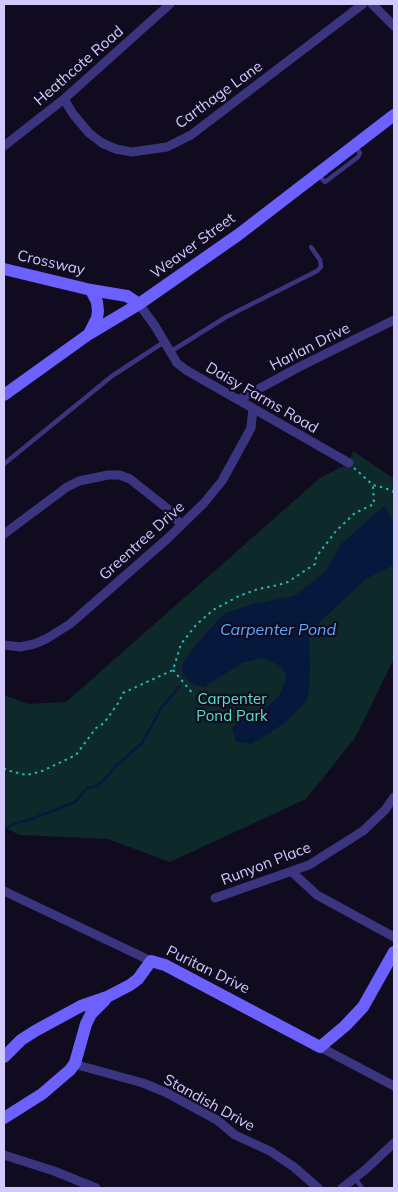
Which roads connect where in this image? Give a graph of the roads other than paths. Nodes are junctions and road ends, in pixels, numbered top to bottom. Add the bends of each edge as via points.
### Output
1 (170, 4) edge
2 (363, 4) edge
3 (372, 4) edge
4 (394, 26) edge
5 (64, 99) junction
6 (394, 115) edge
7 (4, 146) edge
8 (311, 247) dead end
9 (4, 269) edge
10 (91, 290) junction
11 (139, 304) junction
12 (394, 320) edge
13 (89, 334) junction
14 (164, 342) junction
15 (170, 352) junction
16 (4, 395) edge
17 (238, 400) junction
18 (253, 408) junction
19 (349, 463) road end
20 (4, 464) edge
21 (181, 526) junction
22 (4, 534) edge
23 (4, 644) edge
24 (394, 798) edge
25 (292, 872) junction
26 (4, 891) edge
27 (215, 898) dead end
28 (394, 937) edge
29 (394, 952) edge
30 (151, 961) junction
31 (107, 998) junction
32 (320, 1047) junction
33 (4, 1057) edge
34 (75, 1063) junction
35 (394, 1086) edge
36 (4, 1118) edge
37 (394, 1143) edge
38 (4, 1155) edge
39 (355, 1178) junction
40 (96, 1188) edge
41 (318, 1188) edge
42 (342, 1188) edge
43 (362, 1188) edge

1 - 5 street, Heathcote Road
2 - 5 street, Carthage Lane via 191,135 168,147 132,152 102,143 88,133
3 - 4 street
5 - 7 street, Heathcote Road
6 - 11 street, Weaver Street via 238,235
8 - 15 lane via 320,260 321,267 317,271 226,317
9 - 10 street, Crossway
10 - 11 street, Crossway via 127,296
10 - 13 street, Crossway via 97,302 98,318
11 - 13 street, Weaver Street
11 - 14 street, Daisy Farms Road
12 - 17 street, Harlan Drive
13 - 16 street, Weaver Street
14 - 15 street, Daisy Farms Road
14 - 20 lane via 112,376
15 - 17 street, Daisy Farms Road via 186,370
17 - 18 street, Daisy Farms Road
18 - 19 street, Daisy Farms Road
18 - 21 street, Greentree Drive via 251,428 222,482
21 - 22 street via 168,509 130,479 108,475 66,486
21 - 23 street, Greentree Drive via 70,624 34,644 20,647
24 - 25 street, Runyon Place via 348,842
25 - 27 street, Runyon Place
25 - 28 street via 317,895
26 - 30 street, Puritan Drive
29 - 32 street via 363,1007
30 - 31 street via 138,979
30 - 32 street, Puritan Drive via 188,976
31 - 33 street via 81,1006 21,1040
31 - 34 street via 86,1024
32 - 35 street, Puritan Drive
34 - 36 street via 42,1094
34 - 41 street, Standish Drive via 165,1092 217,1120 235,1135 270,1151
37 - 39 street
38 - 40 street
39 - 42 street
39 - 43 lane

